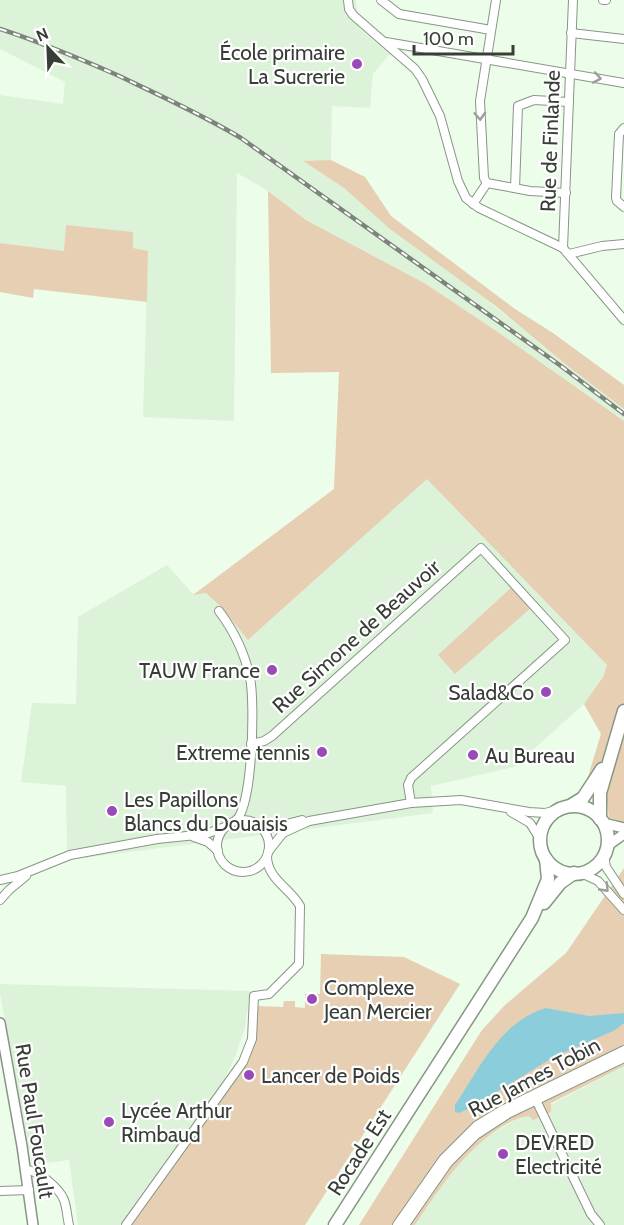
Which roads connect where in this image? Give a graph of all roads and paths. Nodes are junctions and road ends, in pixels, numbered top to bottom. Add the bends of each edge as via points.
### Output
1 (348, 0) edge
2 (381, 0) edge
3 (496, 0) edge
4 (573, 0) edge
5 (491, 30) junction
6 (571, 33) junction
7 (624, 39) edge
8 (384, 42) junction
9 (486, 58) junction
10 (570, 74) junction
11 (624, 83) edge
12 (569, 102) junction
13 (624, 128) edge
14 (487, 183) junction
15 (515, 188) junction
16 (566, 193) junction
17 (473, 204) junction
18 (624, 207) edge
19 (624, 244) edge
20 (566, 251) junction
21 (624, 320) edge
22 (219, 611) dead end
23 (624, 711) edge
24 (251, 744) junction
25 (613, 744) junction
26 (246, 798) junction
27 (411, 803) junction
28 (570, 806) junction
29 (499, 807) junction
30 (558, 810) junction
31 (322, 817) junction
32 (235, 821) junction
33 (602, 821) junction
34 (259, 825) junction
35 (225, 827) junction
36 (624, 828) edge
37 (624, 834) edge
38 (186, 836) junction
39 (540, 838) junction
40 (218, 851) junction
41 (605, 851) junction
42 (267, 854) junction
43 (546, 859) junction
44 (37, 868) junction
45 (248, 871) junction
46 (578, 873) junction
47 (0, 880) edge
48 (278, 882) junction
49 (624, 894) edge
50 (0, 900) edge
51 (624, 910) edge
52 (532, 918) junction
53 (0, 1024) edge
54 (624, 1050) edge
55 (624, 1058) edge
56 (4, 1064) edge
57 (534, 1097) junction
58 (26, 1170) junction
59 (29, 1190) junction
60 (0, 1191) edge
61 (591, 1214) junction
62 (33, 1225) edge
63 (69, 1225) edge
64 (126, 1225) edge
65 (335, 1225) edge
66 (397, 1225) edge
67 (405, 1225) edge
68 (590, 1225) edge
69 (600, 1225) edge

1 - 8 street via 353,15
2 - 5 street via 399,14
3 - 5 street
4 - 6 street, Rue de Finlande
5 - 9 street
6 - 7 street
6 - 10 street, Rue de Finlande
8 - 9 street
8 - 17 street via 420,76 440,116 459,185
9 - 10 street
9 -> 14 street via 479,104
10 -> 11 street
10 - 12 street, Rue de Finlande
12 - 15 street via 534,100 518,106
12 - 16 street, Rue de Finlande
13 - 18 street via 619,134 616,198
14 - 15 street
14 - 17 street
15 - 16 street
16 - 20 street, Rue de Finlande
17 - 20 street
19 - 20 street
20 - 21 street
22 - 24 street via 238,643 250,678 254,712
23 - 25 main road
24 - 26 street
24 - 27 street, Rue Simone de Beauvoir via 272,736 482,548 565,640 411,778
25 - 28 main road via 588,792
25 - 33 main road via 599,796
26 - 32 street via 243,812
26 - 34 street via 250,816
27 - 29 street via 461,800
27 - 31 street
28 - 30 main road
28 - 33 main road via 587,809
29 - 30 street via 538,813
29 - 39 street via 526,819
30 - 39 main road via 544,824
31 - 34 street via 271,828
31 - 42 street via 283,834
32 - 34 street
32 - 35 street
33 - 36 street
33 - 41 main road via 607,834
34 - 42 street via 268,840
35 - 38 street
35 - 40 street via 219,836
37 - 41 street
38 - 40 street via 204,840
38 - 44 street via 70,855
39 - 43 main road
40 - 45 street via 228,867
41 - 46 main road via 594,866
41 - 49 street via 606,867
42 - 45 street via 259,866
42 - 48 street via 270,870
43 - 46 main road via 560,870
43 - 52 main road, Rocade Est via 548,879
44 - 47 street
44 - 50 street
45 - 48 street via 263,872
46 -> 51 street via 598,881
46 - 52 main road, Rocade Est via 560,882
48 - 64 street via 300,906 299,964 269,994 255,996 252,1039 243,1062
52 - 65 main road, Rocade Est
53 - 56 street, Rue Paul Foucault
54 - 57 street, Rue James Tobin
55 - 57 street, Rue James Tobin
56 - 58 street, Rue Paul Foucault
57 - 61 street
57 - 66 street, Rue James Tobin via 492,1115 460,1140 439,1163
57 - 67 street, Rue James Tobin via 471,1138 444,1167
58 - 59 street, Rue Paul Foucault
58 - 63 street via 59,1191
59 - 60 street
59 - 62 street, Rue Paul Foucault
61 - 68 street
61 - 69 street

